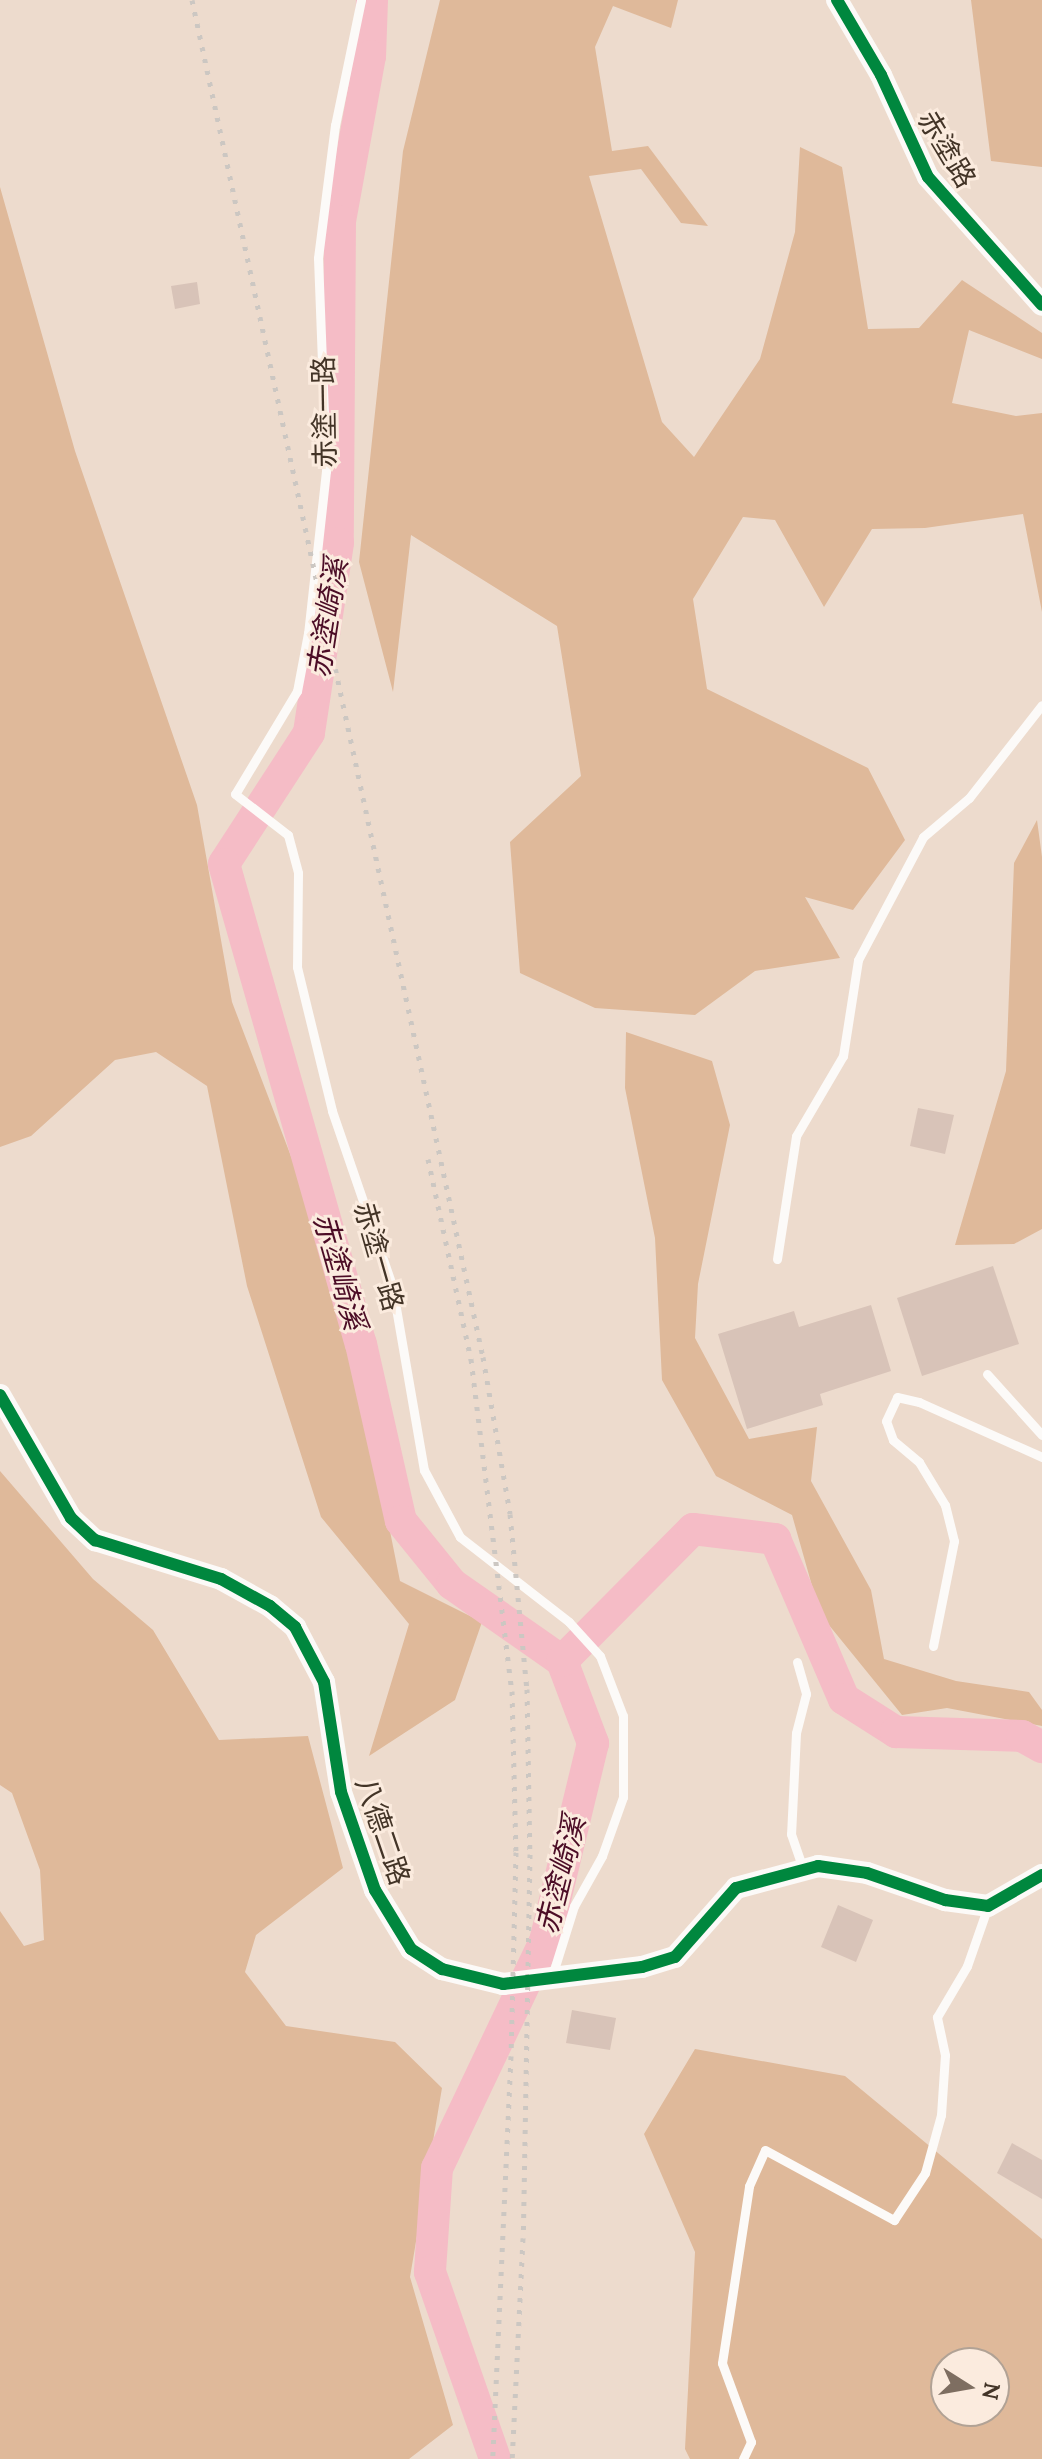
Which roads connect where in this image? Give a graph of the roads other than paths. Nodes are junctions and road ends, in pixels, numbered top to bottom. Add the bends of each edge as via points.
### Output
1 (361, 0) edge
2 (837, 0) edge
3 (1042, 305) edge
4 (1042, 705) edge
5 (777, 1259) dead end
6 (987, 1374) dead end
7 (0, 1395) edge
8 (1042, 1435) edge
9 (1042, 1457) edge
10 (933, 1646) dead end
11 (797, 1662) dead end
12 (803, 1869) junction
13 (1042, 1875) edge
14 (988, 1906) junction
15 (550, 1981) junction
16 (743, 2459) edge

1 - 15 lane, 赤塗一路 via 335,125 318,258 326,471 308,633 297,691 235,794 288,835 298,873 297,967 332,1111 392,1285 424,1470 460,1537 569,1622 600,1656 623,1716 623,1797 602,1856 574,1906
2 - 3 street, 赤塗路 via 881,75 928,177
4 - 5 lane via 969,798 923,837 858,960 843,1056 796,1136
6 - 8 lane
7 - 15 street, 八德二路 via 71,1518 95,1540 221,1579 270,1606 295,1627 324,1682 341,1792 375,1890 411,1949 442,1969 503,1984
9 - 10 lane via 897,1397 886,1421 893,1440 925,1473 945,1505 954,1541
11 - 12 lane via 806,1694 796,1733 791,1834
12 - 14 street, 八德二路 via 867,1873 945,1900
12 - 15 street, 八德二路 via 736,1888 675,1957
13 - 14 street
14 - 16 lane via 967,1966 937,2017 945,2055 941,2115 925,2173 894,2220 765,2150 749,2186 722,2363 751,2442

